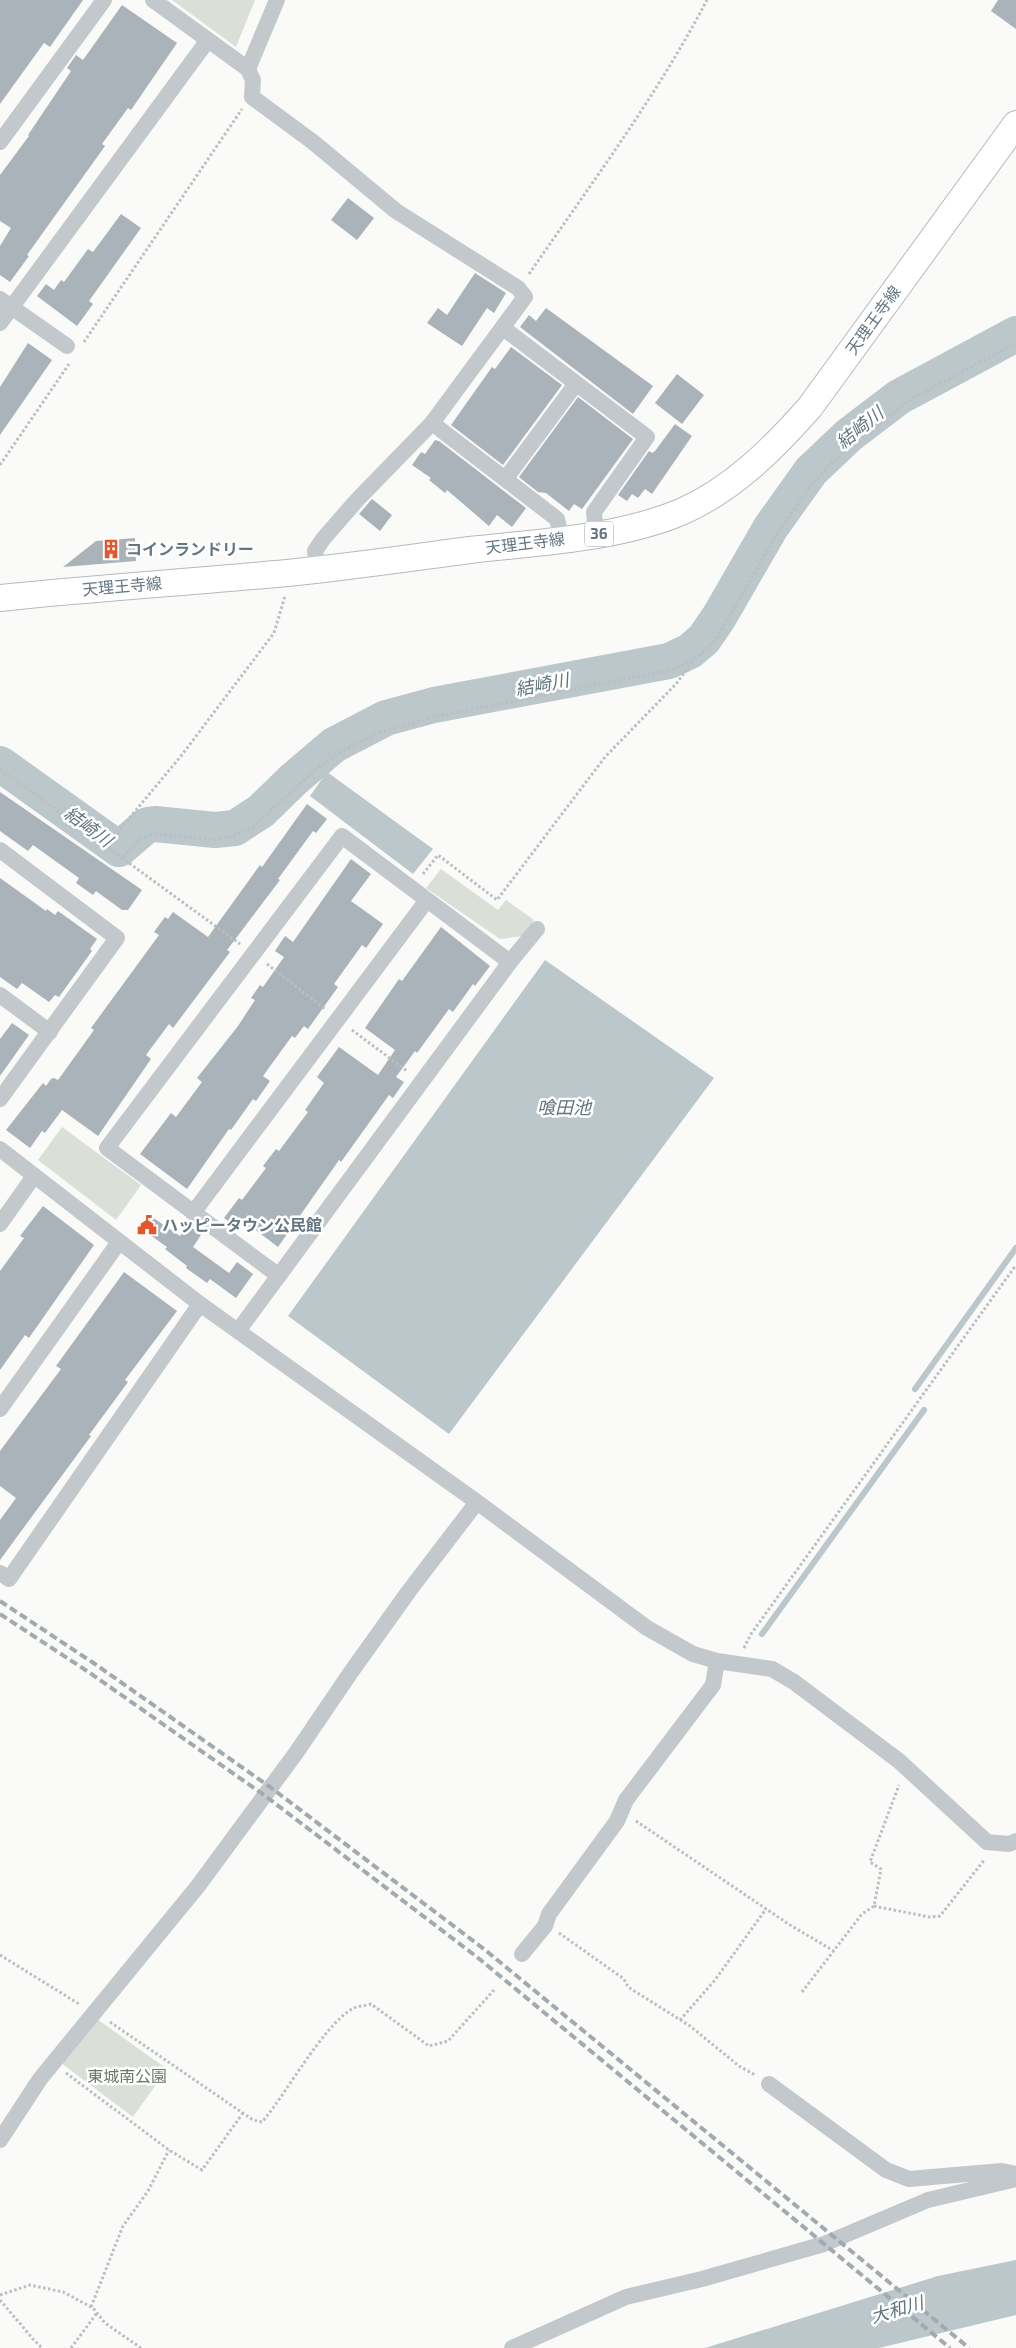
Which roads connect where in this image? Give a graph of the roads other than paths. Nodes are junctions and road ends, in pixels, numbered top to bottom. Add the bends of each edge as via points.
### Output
1 (104, 0) edge
2 (153, 0) edge
3 (277, 0) edge
4 (208, 40) junction
5 (248, 69) junction
6 (1016, 124) edge
7 (0, 142) edge
8 (6, 303) edge
9 (0, 323) edge
10 (503, 328) junction
11 (74, 349) road end
12 (575, 384) junction
13 (432, 423) junction
14 (506, 478) junction
15 (596, 535) junction
16 (562, 539) junction
17 (317, 569) junction
18 (0, 598) edge
19 (0, 850) edge
20 (427, 900) junction
21 (536, 929) dead end
22 (510, 962) junction
23 (0, 995) edge
24 (50, 1032) junction
25 (0, 1099) edge
26 (0, 1149) edge
27 (34, 1176) junction
28 (193, 1213) junction
29 (0, 1224) edge
30 (119, 1242) junction
31 (279, 1276) junction
32 (200, 1304) junction
33 (238, 1331) junction
34 (0, 1409) edge
35 (477, 1502) junction
36 (0, 1573) edge
37 (717, 1661) junction
38 (1016, 1841) edge
39 (522, 1954) dead end
40 (769, 2084) road end
41 (0, 2140) edge
42 (1016, 2174) edge
43 (1016, 2179) edge
44 (512, 2348) edge

1 - 7 street
2 - 4 street
3 - 5 street
4 - 5 street
4 - 8 street
5 - 10 street via 253,80 252,97 313,142 396,211 518,288 524,297
6 - 15 main road, 天理王寺線 / 36 via 810,407 785,436 741,473 696,504 652,522
8 - 9 street
8 - 11 street
10 - 12 street
10 - 13 street
12 - 14 street
12 - 15 street via 647,437 594,512
13 - 14 street
13 - 17 street via 323,539 316,551
14 - 16 street via 557,519
15 - 16 main road, 天理王寺線 / 36
16 - 17 main road, 天理王寺線 / 36
17 - 18 main road, 天理王寺線 / 36
19 - 24 street via 117,938
20 - 22 street
20 - 28 street
20 - 28 street via 342,836 107,1148
21 - 22 street
22 - 31 street
23 - 24 street
24 - 25 street
26 - 27 street
27 - 29 street
27 - 30 street
28 - 31 street
30 - 32 street
30 - 34 street
31 - 33 street
32 - 33 street
32 - 36 street via 9,1579
33 - 35 street
35 - 37 street via 647,1628 693,1654
35 - 41 street via 198,1886 53,2064
37 - 38 street via 772,1668 908,1769 987,1842 1010,1844
37 - 39 street via 713,1685 626,1800 617,1821
40 - 42 street via 886,2170 909,2180 1002,2171
43 - 44 street via 928,2200 824,2244 626,2297

